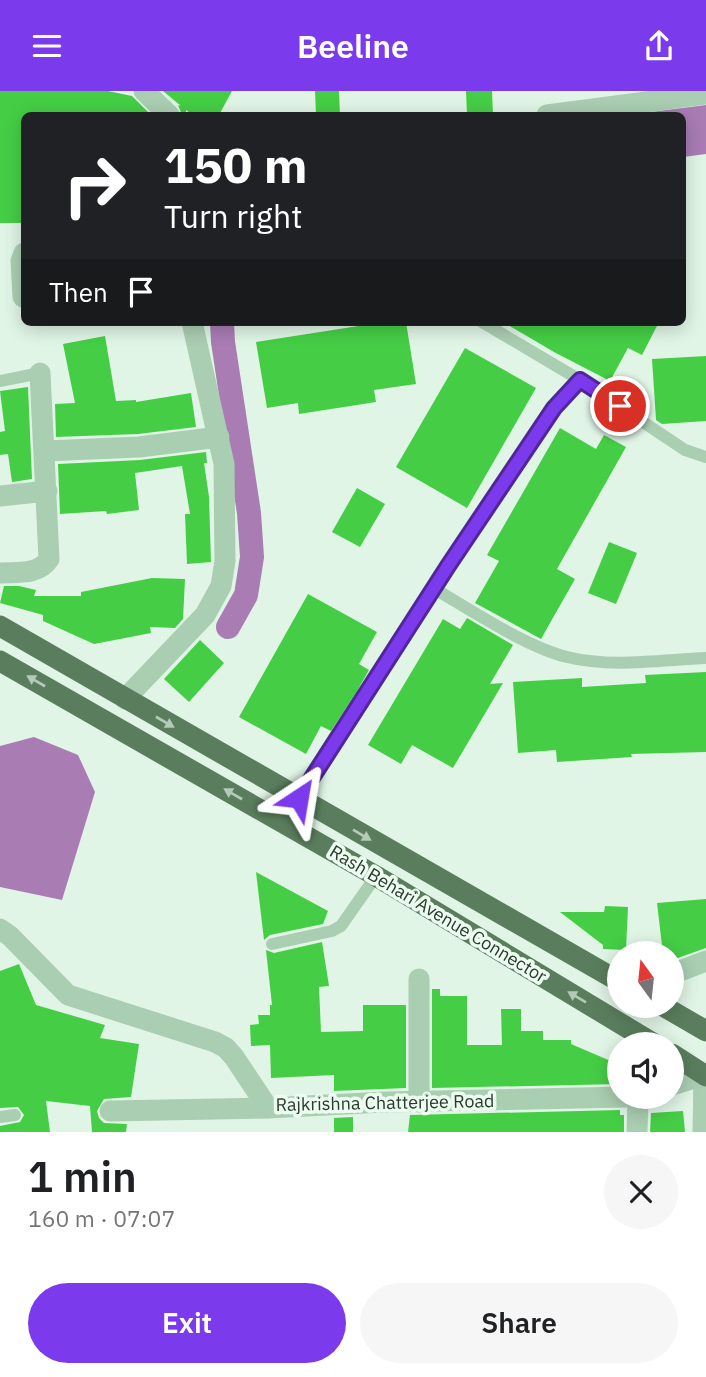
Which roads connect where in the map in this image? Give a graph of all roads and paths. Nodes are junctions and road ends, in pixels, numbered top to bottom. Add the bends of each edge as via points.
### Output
1 (144, 91) edge
2 (706, 94) edge
3 (166, 112) edge
4 (570, 112) edge
5 (193, 326) edge
6 (489, 326) edge
7 (40, 373) joint
8 (580, 380) junction
9 (0, 381) edge
10 (219, 437) junction
11 (45, 451) junction
12 (706, 457) edge
13 (47, 491) junction
14 (0, 496) edge
15 (0, 573) edge
16 (433, 589) junction
17 (0, 626) edge
18 (706, 658) edge
19 (0, 661) edge
20 (125, 699) junction
21 (299, 798) junction
22 (376, 876) junction
23 (0, 929) edge
24 (272, 944) dead end
25 (706, 961) edge
26 (684, 969) edge
27 (607, 975) edge
28 (419, 979) dead end
29 (684, 1017) edge
30 (703, 1027) edge
31 (634, 1032) edge
32 (684, 1061) edge
33 (705, 1074) edge
34 (684, 1081) edge
35 (607, 1097) edge
36 (419, 1102) junction
37 (268, 1108) junction
38 (638, 1109) edge
39 (110, 1111) dead end
40 (15, 1115) dead end
41 (0, 1117) edge
42 (637, 1132) edge
43 (703, 1132) edge

1 - 3 street
2 - 4 street
5 - 10 street
6 - 8 lane
7 - 9 lane
7 - 11 street
8 - 12 lane via 685,450
8 - 16 lane via 554,408
10 - 11 street via 139,447
10 - 20 street via 224,464 222,586 205,615
11 - 13 street
13 - 14 street
13 - 15 street via 49,559 45,566
16 - 18 lane via 543,650 569,658 613,662
16 - 21 lane
17 - 20 main road, Rash Behari Avenue Connector
22 -> 19 main road, Rash Behari Avenue Connector
20 -> 21 main road, Rash Behari Avenue Connector
21 -> 27 main road, Rash Behari Avenue Connector
22 - 24 lane via 341,926
31 -> 22 main road, Rash Behari Avenue Connector
23 - 37 street, Rajkrishna Chatterjee Road via 68,995 226,1048
25 - 26 street
28 - 36 street
29 - 30 main road
32 - 33 main road
33 - 34 street
33 - 43 street
35 - 36 street, Rajkrishna Chatterjee Road
36 - 37 street, Rajkrishna Chatterjee Road
37 - 39 street
38 - 42 street
40 - 41 lane

